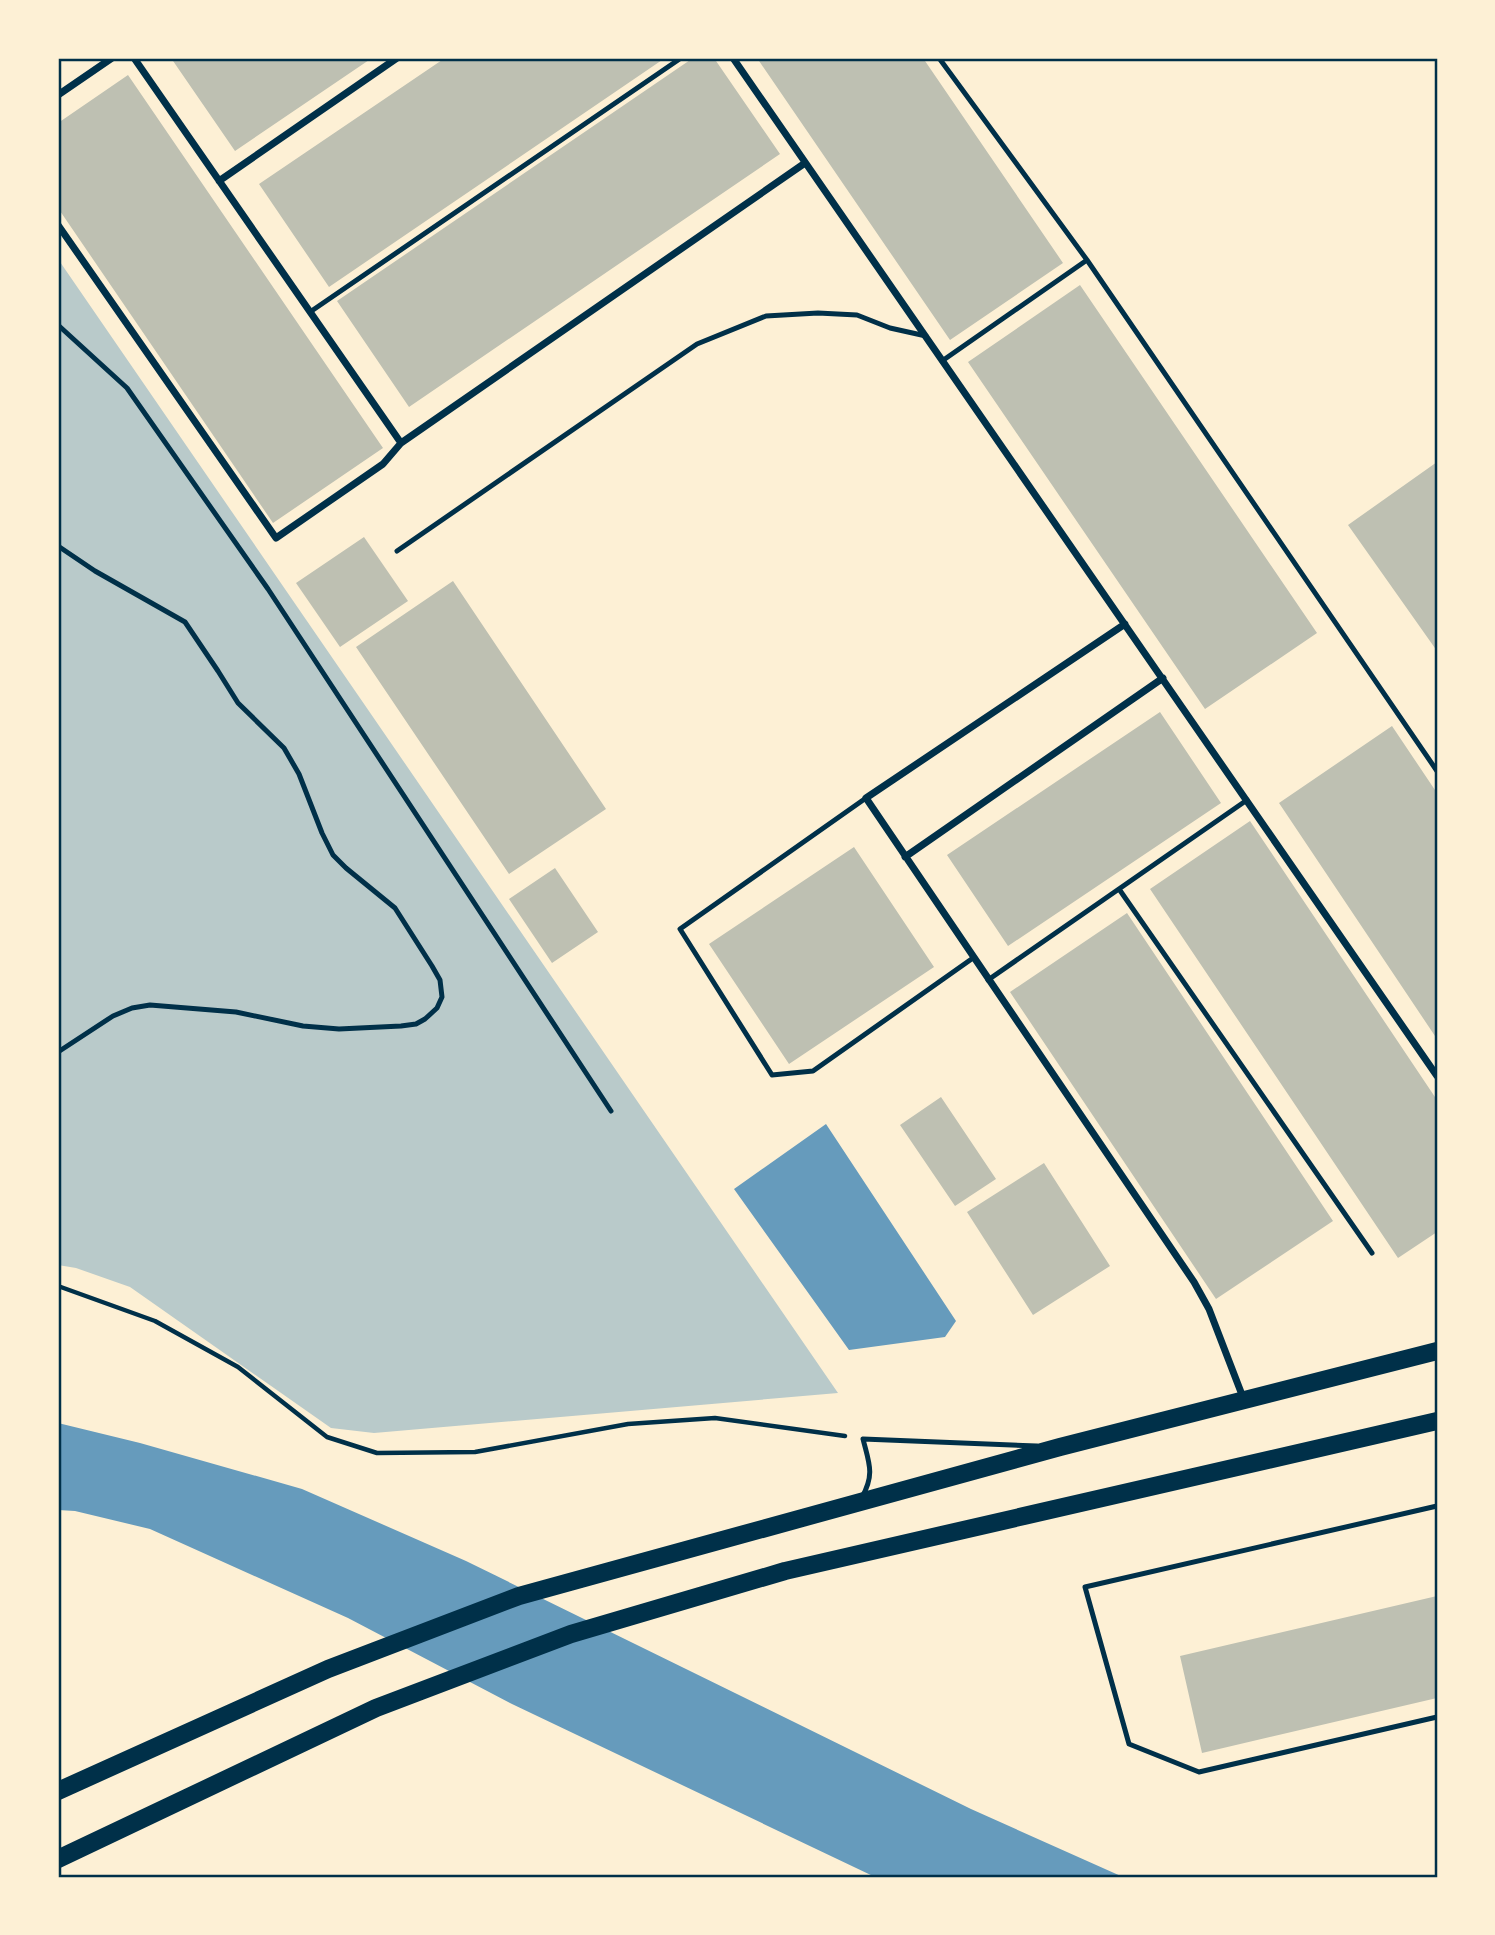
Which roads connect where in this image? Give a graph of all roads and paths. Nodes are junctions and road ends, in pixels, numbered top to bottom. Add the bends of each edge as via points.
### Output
1 (111, 58) edge
2 (134, 58) edge
3 (397, 58) edge
4 (681, 58) edge
5 (733, 58) edge
6 (939, 58) edge
7 (58, 95) edge
8 (805, 163) junction
9 (219, 181) junction
10 (58, 225) edge
11 (1087, 260) junction
12 (310, 312) junction
13 (58, 325) edge
14 (926, 337) junction
15 (943, 360) junction
16 (401, 443) junction
17 (58, 546) edge
18 (397, 551) dead end
19 (1125, 624) junction
20 (1163, 678) junction
21 (1437, 771) edge
22 (866, 798) junction
23 (1247, 800) junction
24 (905, 857) junction
25 (1119, 889) junction
26 (973, 958) junction
27 (988, 980) junction
28 (58, 1052) edge
29 (1437, 1076) edge
30 (611, 1111) dead end
31 (1372, 1253) dead end
32 (58, 1286) edge
33 (1437, 1351) edge
34 (1244, 1401) junction
35 (1437, 1421) edge
36 (863, 1439) junction
37 (1060, 1447) junction
38 (859, 1503) junction
39 (1437, 1506) edge
40 (1437, 1717) edge
41 (58, 1791) edge
42 (58, 1859) edge

1 - 7 street
2 - 9 street
3 - 9 street
4 - 12 lane
5 - 8 street
6 - 11 lane
8 - 14 street
8 - 16 street
9 - 12 street
10 - 16 street via 276,538 383,464
11 - 15 lane
11 - 21 lane
12 - 16 street
13 - 30 lane via 127,388 268,589
14 - 15 street
14 - 18 lane via 857,315 818,313 766,316 708,339
15 - 19 street
17 - 28 lane via 185,622 238,704 284,748 333,855 394,908 440,980 442,997 437,1008 416,1024 339,1029 236,1012 150,1005 113,1016
19 - 20 street
19 - 22 street
20 - 23 street
20 - 24 street
22 - 24 street
22 - 26 lane via 680,929 772,1075 813,1071
23 - 25 lane
23 - 29 street
24 - 26 street
25 - 27 lane
25 - 31 lane
26 - 27 street
27 - 34 street via 1194,1282
32 - 36 path via 155,1321 238,1367 327,1437 377,1453 475,1452 628,1424 715,1418
33 - 34 main road
34 - 37 main road
35 - 42 main road via 785,1571 571,1634 376,1708
36 - 37 lane
36 - 38 lane via 871,1470
37 - 38 main road
38 - 41 main road via 519,1596 328,1669
39 - 40 lane via 1085,1587 1129,1744 1199,1772

